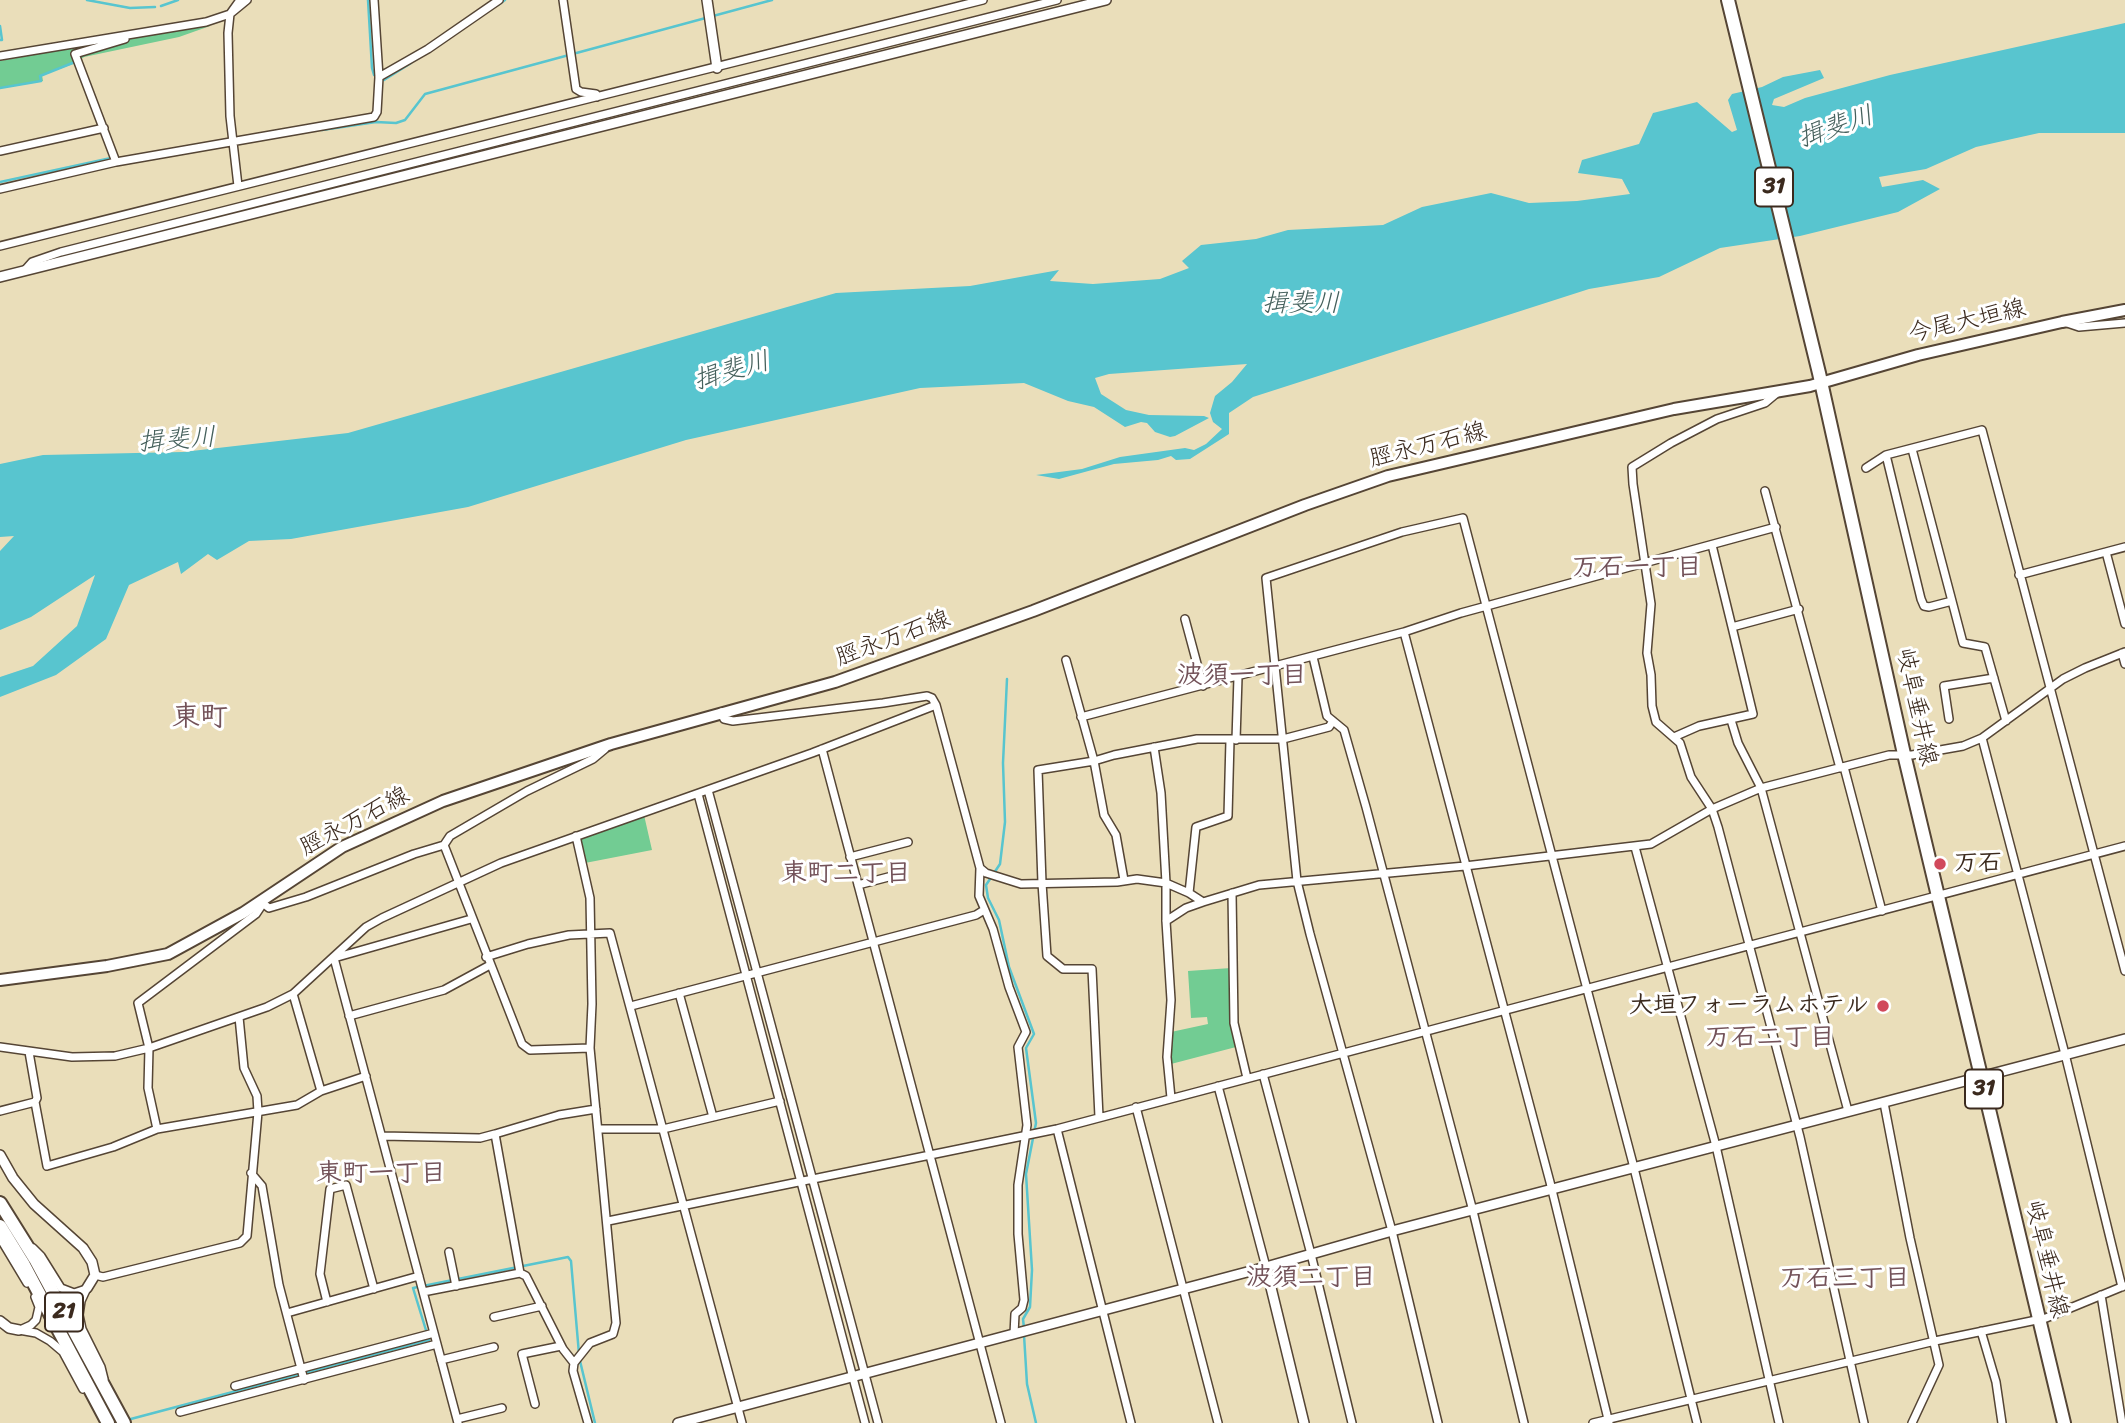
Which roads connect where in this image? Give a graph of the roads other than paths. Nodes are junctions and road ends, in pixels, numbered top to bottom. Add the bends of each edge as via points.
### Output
1 (240, 0) edge
2 (247, 0) edge
3 (374, 0) edge
4 (499, 0) edge
5 (564, 0) edge
6 (707, 0) edge
7 (957, 0) edge
8 (982, 0) edge
9 (1057, 0) edge
10 (1106, 0) edge
11 (1728, 0) edge
12 (934, 12) junction
13 (230, 14) junction
14 (136, 34) junction
15 (0, 56) edge
16 (717, 68) junction
17 (379, 77) junction
18 (597, 97) junction
19 (104, 128) junction
20 (233, 143) junction
21 (0, 151) edge
22 (116, 162) junction
23 (238, 186) junction
24 (0, 189) edge
25 (0, 246) edge
26 (22, 272) junction
27 (0, 277) edge
28 (2125, 310) edge
29 (2062, 321) junction
30 (2125, 323) edge
31 (1820, 378) junction
32 (1777, 393) junction
33 (1912, 449) junction
34 (1886, 455) junction
35 (1866, 468) dead end
36 (1765, 491) dead end
37 (1776, 527) junction
38 (1713, 545) junction
39 (2125, 547) edge
40 (2106, 552) junction
41 (1645, 564) junction
42 (2019, 575) junction
43 (1952, 601) junction
44 (1487, 606) junction
45 (1799, 609) junction
46 (1185, 620) dead end
47 (2125, 624) edge
48 (1732, 627) junction
49 (1404, 632) junction
50 (2124, 653) edge
51 (1313, 657) junction
52 (1066, 660) dead end
53 (2125, 664) edge
54 (1276, 666) junction
55 (1238, 677) junction
56 (1994, 678) junction
57 (1203, 686) junction
58 (2049, 687) junction
59 (936, 705) junction
60 (721, 712) junction
61 (1082, 718) junction
62 (1949, 719) dead end
63 (1731, 720) junction
64 (1333, 721) junction
65 (2006, 721) junction
66 (1674, 737) junction
67 (1982, 738) junction
68 (1283, 739) junction
69 (1233, 740) junction
70 (611, 744) junction
71 (1154, 747) junction
72 (822, 749) junction
73 (1904, 754) junction
74 (1094, 761) junction
75 (1842, 768) junction
76 (1761, 788) junction
77 (708, 790) junction
78 (698, 794) junction
79 (1712, 809) junction
80 (576, 836) junction
81 (908, 842) dead end
82 (444, 845) junction
83 (2125, 846) edge
84 (1635, 847) junction
85 (2094, 855) junction
86 (1551, 856) junction
87 (850, 857) junction
88 (1465, 866) junction
89 (980, 868) junction
90 (1383, 874) junction
91 (2019, 874) junction
92 (896, 875) dead end
93 (1124, 880) junction
94 (1297, 881) junction
95 (457, 883) junction
96 (1042, 883) junction
97 (1166, 883) junction
98 (858, 885) junction
99 (1189, 893) junction
100 (1232, 893) junction
101 (1938, 895) junction
102 (1203, 902) junction
103 (261, 903) junction
104 (984, 910) junction
105 (1882, 911) junction
106 (471, 919) junction
107 (1166, 922) junction
108 (1801, 933) junction
109 (591, 935) junction
110 (872, 941) junction
111 (1749, 946) junction
112 (334, 958) junction
113 (488, 961) junction
114 (1668, 967) junction
115 (2125, 971) edge
116 (757, 972) junction
117 (747, 975) junction
118 (0, 980) edge
119 (1587, 987) junction
120 (679, 993) junction
121 (293, 995) junction
122 (631, 1006) junction
123 (1504, 1009) junction
124 (349, 1016) junction
125 (239, 1017) junction
126 (1424, 1031) junction
127 (2125, 1039) edge
128 (0, 1047) edge
129 (149, 1048) junction
130 (590, 1048) junction
131 (29, 1052) junction
132 (1344, 1053) junction
133 (2065, 1054) junction
134 (1263, 1074) junction
135 (1981, 1075) junction
136 (366, 1076) junction
137 (1247, 1078) junction
138 (1218, 1086) junction
139 (321, 1091) junction
140 (1171, 1098) junction
141 (780, 1101) junction
142 (35, 1102) junction
143 (1884, 1103) junction
144 (1136, 1107) junction
145 (596, 1109) junction
146 (0, 1111) edge
147 (1848, 1111) junction
148 (258, 1112) junction
149 (713, 1117) junction
150 (1099, 1118) junction
151 (1797, 1125) junction
152 (157, 1129) junction
153 (598, 1129) junction
154 (663, 1129) junction
155 (1057, 1129) junction
156 (495, 1134) junction
157 (382, 1136) junction
158 (1026, 1136) junction
159 (1716, 1146) junction
160 (0, 1155) edge
161 (929, 1155) junction
162 (1634, 1168) junction
163 (251, 1172) junction
164 (812, 1181) junction
165 (801, 1183) junction
166 (1552, 1190) junction
167 (0, 1203) edge
168 (683, 1206) junction
169 (1473, 1211) junction
170 (607, 1221) junction
171 (0, 1226) edge
172 (1392, 1231) junction
173 (20, 1235) junction
174 (0, 1238) edge
175 (449, 1252) dead end
176 (1311, 1254) junction
177 (1266, 1267) junction
178 (520, 1273) junction
179 (95, 1275) junction
180 (419, 1276) junction
181 (456, 1286) junction
182 (2123, 1287) edge
183 (87, 1288) junction
184 (374, 1289) junction
185 (1184, 1289) junction
186 (423, 1292) junction
187 (2101, 1295) junction
188 (327, 1302) junction
189 (542, 1306) junction
190 (1104, 1310) junction
191 (287, 1313) junction
192 (494, 1317) dead end
193 (2039, 1320) junction
194 (0, 1321) edge
195 (19, 1330) junction
196 (1982, 1331) junction
197 (434, 1333) junction
198 (1014, 1334) junction
199 (1935, 1341) junction
200 (979, 1343) junction
201 (437, 1344) junction
202 (561, 1346) junction
203 (494, 1348) dead end
204 (441, 1360) junction
205 (1850, 1361) junction
206 (574, 1363) junction
207 (301, 1367) junction
208 (865, 1373) junction
209 (853, 1376) junction
210 (304, 1380) junction
211 (1770, 1381) junction
212 (235, 1385) dead end
213 (107, 1391) junction
214 (1692, 1399) junction
215 (535, 1404) dead end
216 (737, 1407) junction
217 (502, 1408) dead end
218 (180, 1412) dead end
219 (106, 1418) edge
220 (457, 1421) edge
221 (1609, 1421) edge
222 (124, 1423) edge
223 (588, 1423) edge
224 (678, 1423) edge
225 (741, 1423) edge
226 (865, 1423) edge
227 (878, 1423) edge
228 (1001, 1423) edge
229 (1131, 1423) edge
230 (1218, 1423) edge
231 (1304, 1423) edge
232 (1352, 1423) edge
233 (1438, 1423) edge
234 (1524, 1423) edge
235 (1593, 1423) edge
236 (1698, 1423) edge
237 (1779, 1423) edge
238 (1864, 1423) edge
239 (1912, 1423) edge
240 (2002, 1423) edge
241 (2064, 1423) edge
242 (2122, 1423) edge

1 - 13 street
2 - 13 street
3 - 17 street
4 - 17 street
5 - 18 street via 576,89
6 - 16 street
7 - 12 street
8 - 12 street
9 - 26 street via 61,252 32,262
10 - 26 street
11 - 31 main road, 岐阜垂井線 / 31
12 - 16 street
13 - 14 street
13 - 20 street
14 - 15 street
14 - 19 street via 75,54
16 - 18 street
17 - 20 street via 374,117
18 - 23 street
19 - 21 street
19 - 22 street
20 - 22 street
20 - 23 street
22 - 24 street
23 - 25 street
26 - 27 street
28 - 29 main road, 今尾大垣線
29 - 30 street via 2079,327
29 - 31 main road, 今尾大垣線
31 - 32 main road, 脛永万石線
31 - 73 main road, 岐阜垂井線 / 31
32 - 41 street via 1765,403 1705,425 1632,467
32 - 60 main road, 脛永万石線 via 1674,409 1388,476 835,682
33 - 34 street
33 - 42 street via 1982,430
33 - 43 street
34 - 35 street
34 - 43 street via 1921,600 1929,607
36 - 37 street
37 - 38 street
37 - 45 street
38 - 41 street
38 - 48 street
39 - 40 street
40 - 42 street
40 - 47 street
41 - 44 street
41 - 66 street via 1651,604 1647,653 1652,706 1656,722
42 - 58 street
43 - 56 street via 1963,643 1985,647
44 - 49 street
44 - 54 street via 1463,518 1402,532 1266,578
44 - 86 street
45 - 48 street
45 - 75 street
46 - 57 street
48 - 63 street via 1753,714
49 - 51 street
49 - 88 street
50 - 53 street
50 - 58 street
51 - 54 street
51 - 64 street via 1327,716
52 - 61 street
54 - 55 street
54 - 68 street
55 - 57 street
55 - 69 street
56 - 62 street via 1944,685
56 - 65 street
57 - 61 street
58 - 65 street
58 - 85 street
59 - 60 street via 927,696 733,721 724,719
59 - 72 street
59 - 89 street
60 - 70 main road, 脛永万石線
61 - 74 street
63 - 66 street
63 - 76 street
64 - 68 street via 1329,727
64 - 90 street via 1344,730
65 - 67 street
66 - 79 street via 1691,777
67 - 73 street via 1954,748
67 - 91 street
68 - 69 street
68 - 94 street
69 - 71 street via 1197,739
69 - 99 street via 1228,816 1196,827
70 - 82 street via 593,759 450,836
70 - 103 main road, 脛永万石線 via 407,816 342,847
71 - 74 street
71 - 97 street
72 - 77 street
72 - 87 street
73 - 75 street
73 - 101 main road, 岐阜垂井線 / 31
74 - 93 street via 1104,815 1116,835
74 - 96 street via 1038,770
75 - 76 street
75 - 105 street
76 - 79 street
76 - 108 street
77 - 78 street
77 - 116 street
78 - 80 street
78 - 117 street
79 - 84 street via 1651,844
79 - 111 street
80 - 95 street
80 - 109 street via 590,898
81 - 87 street
82 - 95 street
82 - 103 street via 306,897 269,908
83 - 85 street
84 - 86 street
84 - 114 street
85 - 91 street
85 - 115 street
86 - 88 street
86 - 119 street
87 - 98 street
88 - 90 street
88 - 123 street
89 - 96 street via 1021,884
89 - 104 street via 978,887
90 - 94 street
90 - 126 street
91 - 101 street
91 - 133 street
92 - 98 street
93 - 96 street
93 - 97 street
94 - 100 street
94 - 132 street
95 - 106 street
95 - 112 street via 374,922
96 - 150 street via 1047,956 1063,969 1092,969
97 - 99 street
97 - 107 street
98 - 110 street
99 - 102 street
100 - 102 street
100 - 137 street via 1234,1023
101 - 105 street
101 - 135 main road, 岐阜垂井線 / 31
102 - 107 street
103 - 118 main road, 脛永万石線 via 168,954
103 - 129 street via 256,914 138,1003
104 - 110 street
104 - 158 street via 1026,1032 1018,1047
105 - 108 street
106 - 112 street
106 - 113 street
107 - 140 street
108 - 111 street
108 - 147 street
109 - 113 street via 555,938
109 - 122 street via 610,933
109 - 130 street
110 - 116 street
110 - 161 street
111 - 114 street
111 - 151 street
112 - 121 street
112 - 124 street
113 - 124 street via 428,996
113 - 130 street via 522,1044 530,1049
114 - 119 street
114 - 159 street
116 - 117 street
116 - 164 street
117 - 120 street
117 - 141 street
119 - 123 street
119 - 162 street
120 - 122 street
120 - 149 street
121 - 125 street
121 - 139 street
122 - 154 street
123 - 126 street
123 - 166 street
124 - 136 street
125 - 129 street
125 - 148 street via 244,1068 257,1096
126 - 132 street
126 - 169 street
127 - 133 street
128 - 131 street
129 - 131 street via 115,1056
129 - 152 street via 148,1088
130 - 145 street
131 - 142 street
132 - 134 street
132 - 172 street
133 - 135 street
133 - 182 street
134 - 137 street
134 - 176 street
135 - 143 street
135 - 193 main road, 岐阜垂井線 / 31
136 - 139 street
136 - 157 street
137 - 138 street
138 - 140 street
138 - 177 street
139 - 148 street via 297,1105
140 - 144 street
141 - 149 street
141 - 165 street
142 - 146 street
142 - 152 street via 47,1166
143 - 147 street
143 - 199 street
144 - 150 street
144 - 185 street
145 - 153 street
145 - 156 street
147 - 151 street
148 - 152 street
148 - 163 street
149 - 154 street
150 - 155 street
151 - 159 street
151 - 205 street
153 - 154 street
153 - 170 street
154 - 168 street
155 - 158 street
155 - 190 street
156 - 157 street via 480,1138
156 - 178 street
157 - 180 street
158 - 161 street
158 - 198 street via 1018,1185 1024,1300 1015,1314
159 - 162 street
159 - 211 street
160 - 179 street via 34,1204 83,1248
161 - 164 street
161 - 200 street
162 - 166 street
162 - 214 street
163 - 179 street via 247,1236 240,1243 103,1278
163 - 191 street via 262,1186
164 - 165 street
164 - 208 street
165 - 168 street
165 - 209 street
166 - 169 street
166 - 221 street
167 - 173 main road, 21
168 - 170 street
168 - 216 street
169 - 172 street
169 - 234 street
170 - 206 street via 616,1323 613,1334 590,1343
171 - 219 main road, 21
172 - 176 street
172 - 233 street
173 - 183 street via 41,1256 61,1288 74,1293
173 - 213 main road, 21
174 - 195 street via 38,1300 36,1320
175 - 181 street
176 - 177 street
176 - 232 street
177 - 185 street
177 - 231 street
178 - 181 street
178 - 189 street
179 - 183 street
180 - 184 street
180 - 186 street
181 - 186 street
182 - 187 street
183 - 213 street via 79,1315 102,1367
184 - 188 street
184 - 188 street via 346,1185 330,1189 320,1274
185 - 190 street
185 - 230 street
186 - 197 street
187 - 193 street
187 - 242 street
188 - 191 street
189 - 192 street
189 - 202 street
190 - 198 street
190 - 229 street
191 - 207 street
193 - 196 street
193 - 241 main road, 岐阜垂井線 / 31
194 - 195 street
195 - 219 street via 36,1333 62,1352
196 - 199 street
196 - 240 street
197 - 201 street
197 - 207 street
198 - 200 street
199 - 205 street
199 - 239 street via 1940,1366
200 - 208 street
200 - 228 street
201 - 204 street
201 - 210 street
202 - 206 street
202 - 215 street via 522,1354
203 - 204 street
204 - 220 street
205 - 211 street
205 - 238 street
206 - 223 street
207 - 210 street
207 - 212 street
208 - 209 street
208 - 227 street
209 - 216 street
209 - 226 street
210 - 218 street
211 - 214 street
211 - 237 street
213 - 222 main road, 21
214 - 221 street
214 - 236 street
216 - 224 street
216 - 225 street
217 - 220 street
221 - 235 street

